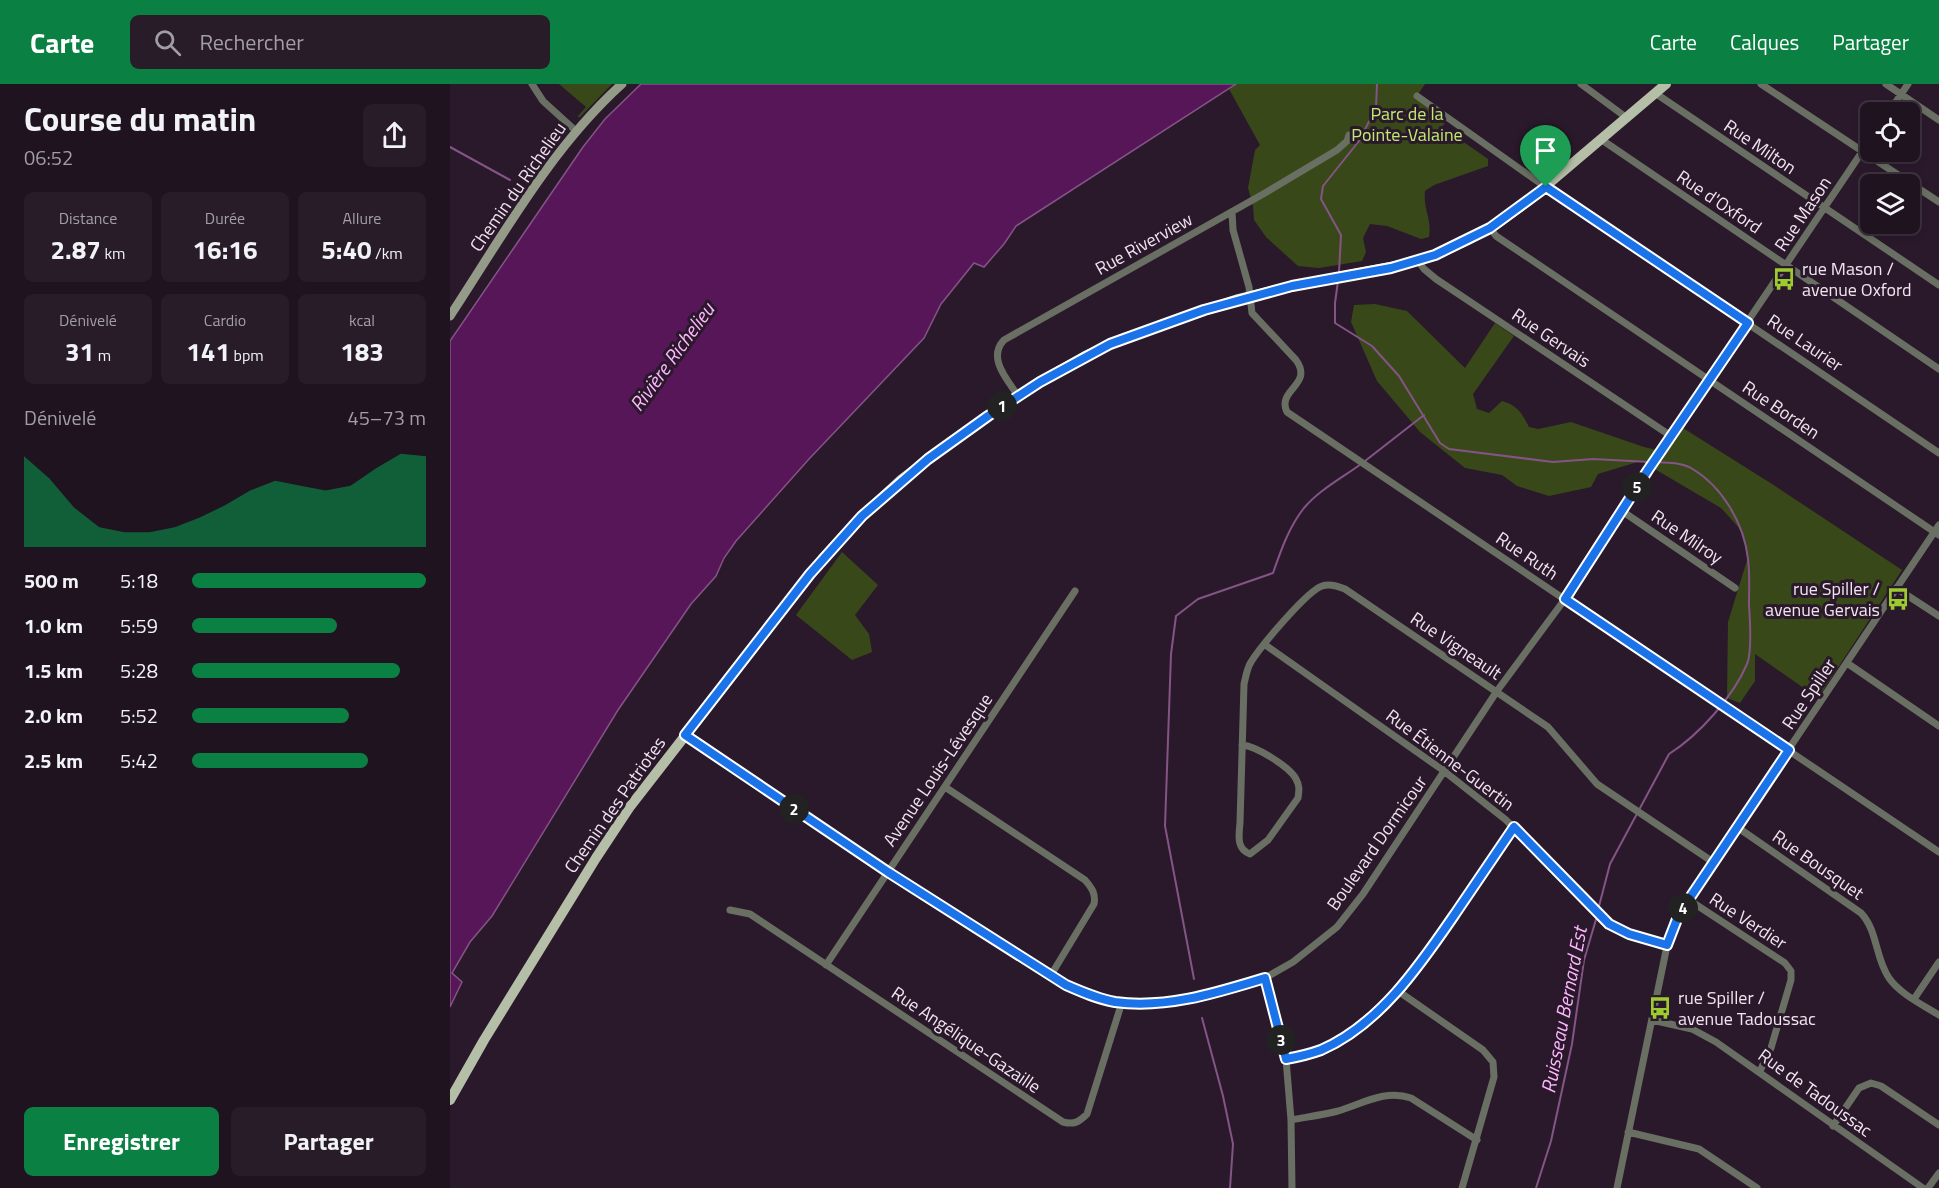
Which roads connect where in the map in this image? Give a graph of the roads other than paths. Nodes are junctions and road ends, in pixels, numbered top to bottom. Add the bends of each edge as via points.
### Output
1 (532, 84) edge
2 (622, 84) edge
3 (1581, 84) edge
4 (1666, 84) edge
5 (1761, 84) edge
6 (1886, 84) edge
7 (1908, 84) edge
8 (1655, 93) junction
9 (1901, 94) junction
10 (1417, 96) dead end
11 (1896, 102) edge
12 (1627, 118) junction
13 (1939, 120) edge
14 (576, 132) junction
15 (1349, 135) dead end
16 (1602, 140) junction
17 (1860, 149) edge
18 (1860, 156) edge
19 (1879, 162) edge
20 (1546, 187) junction
21 (1939, 202) edge
22 (1825, 208) junction
23 (1232, 212) junction
24 (1490, 228) junction
25 (1418, 261) junction
26 (1787, 266) junction
27 (1939, 285) edge
28 (1250, 296) junction
29 (450, 316) edge
30 (1748, 323) junction
31 (1939, 369) edge
32 (1710, 380) junction
33 (1018, 396) junction
34 (1671, 436) junction
35 (1939, 453) edge
36 (1622, 510) junction
37 (1938, 530) edge
38 (1735, 588) dead end
39 (1896, 588) junction
40 (1075, 591) dead end
41 (1565, 599) junction
42 (1939, 616) edge
43 (1264, 644) junction
44 (1847, 663) junction
45 (1497, 691) junction
46 (1939, 726) edge
47 (685, 735) junction
48 (1242, 745) junction
49 (1789, 750) junction
50 (1444, 771) junction
51 (945, 787) junction
52 (1514, 827) junction
53 (1737, 827) junction
54 (1939, 852) edge
55 (1713, 862) junction
56 (888, 872) junction
57 (1689, 900) junction
58 (730, 910) dead end
59 (1667, 945) junction
60 (1939, 962) edge
61 (826, 965) junction
62 (1051, 975) junction
63 (1265, 978) junction
64 (1398, 992) junction
65 (1914, 999) junction
66 (1122, 1002) junction
67 (1939, 1015) edge
68 (1652, 1020) junction
69 (1286, 1059) junction
70 (1760, 1071) junction
71 (450, 1100) edge
72 (1291, 1120) junction
73 (1939, 1125) edge
74 (1833, 1126) junction
75 (1628, 1132) junction
76 (1477, 1140) junction
77 (1939, 1173) edge
78 (1292, 1188) edge
79 (1462, 1188) edge
80 (1617, 1188) edge
81 (1757, 1188) edge
82 (1923, 1188) edge
83 (1928, 1188) edge

1 - 14 street
2 - 14 main road, Chemin du Richelieu
3 - 12 street
4 - 8 main road, Chemin des Patriotes
5 - 17 street
6 - 9 street
7 - 9 street
8 - 12 main road, Chemin des Patriotes
8 - 22 street, Rue Milton
9 - 11 street
9 - 13 street
10 - 20 street, Rue Laurier
12 - 16 main road, Chemin des Patriotes
14 - 29 main road, Chemin du Richelieu
15 - 23 street, Rue Riverview via 1337,150
16 - 20 main road, Chemin des Patriotes
16 - 26 street, Rue d'Oxford
18 - 22 street, Rue Mason
19 - 21 street
20 - 24 main road, Chemin des Patriotes
20 - 30 street, Rue Laurier
22 - 26 street, Rue Mason
22 - 27 street, Rue Milton
23 - 28 street, Rue Ruth
23 - 33 street, Rue Riverview via 1004,340 996,361
24 - 25 main road, Chemin des Patriotes
24 - 32 street, Rue Borden via 1496,236
25 - 28 main road, Chemin des Patriotes
25 - 34 street, Rue Gervais via 1437,279
26 - 30 street, Rue Mason
26 - 31 street, Rue d'Oxford
28 - 33 main road, Chemin des Patriotes via 1122,339
28 - 41 street, Rue Ruth via 1252,313 1301,369 1301,379 1286,399 1287,412
30 - 32 street, Rue Mason
30 - 35 street, Rue Laurier
32 - 34 street, Rue Mason
32 - 37 street, Rue Borden
33 - 47 main road, Chemin des Patriotes via 928,459 848,530
34 - 36 street, Rue Mason
36 - 38 street, Rue Milroy
36 - 41 street, Rue Mason
37 - 39 street, Rue Spiller
39 - 42 street
39 - 44 street, Rue Spiller
40 - 51 street, Avenue Louis-Lévesque
41 - 45 street, Rue Mason
41 - 49 street, Rue Ruth
43 - 45 street, Rue Vigneault via 1316,589 1337,585
43 - 48 street, Rue Vigneault via 1246,674
43 - 50 street, Rue Étienne-Guertin
44 - 46 street
44 - 49 street, Rue Spiller
45 - 50 street, Boulevard Dormicour
45 - 55 street, Rue Vigneault via 1548,728 1597,784
47 - 56 street, Boulevard Dormicour
47 - 71 main road, Chemin des Patriotes via 596,858
48 - 48 street, Rue Vigneault via 1240,845 1250,854 1268,840 1298,798 1299,790 1293,774 1254,747
49 - 53 street, Rue Spiller
49 - 54 street, Rue Ruth
50 - 52 street, Rue Étienne-Guertin
50 - 63 street, Boulevard Dormicour via 1337,927 1293,962
51 - 56 street, Avenue Louis-Lévesque
51 - 62 street via 1092,887 1094,904
52 - 59 street, Rue Étienne-Guertin via 1609,924
52 - 64 street
53 - 55 street, Rue Spiller
53 - 65 street, Rue Bousquet via 1861,913 1871,928 1887,976
55 - 57 street, Rue Spiller
56 - 61 street, Avenue Louis-Lévesque
56 - 62 street, Boulevard Dormicour
57 - 59 street, Rue Spiller
57 - 70 street, Rue Verdier via 1785,963 1791,971 1771,1048
58 - 61 street, Rue Angélique-Gazaille via 750,914
59 - 68 street, Rue Spiller
60 - 65 street
61 - 66 street, Rue Angélique-Gazaille via 1063,1122 1072,1124 1087,1114
62 - 66 street, Boulevard Dormicour via 1091,996
63 - 66 street, Boulevard Dormicour via 1185,1000
63 - 69 street
64 - 69 street via 1342,1039 1321,1050
64 - 76 street via 1483,1050 1493,1062 1494,1077
65 - 67 street, Rue Bousquet
68 - 70 street, Rue de Tadoussac via 1701,1033
68 - 75 street, Rue Spiller
69 - 72 street
70 - 74 street, Rue de Tadoussac
72 - 76 street via 1400,1095
72 - 78 street
73 - 74 street via 1871,1083 1859,1088
74 - 82 street, Rue de Tadoussac
75 - 80 street, Rue Spiller
75 - 81 street via 1699,1149
76 - 79 street
77 - 83 street

